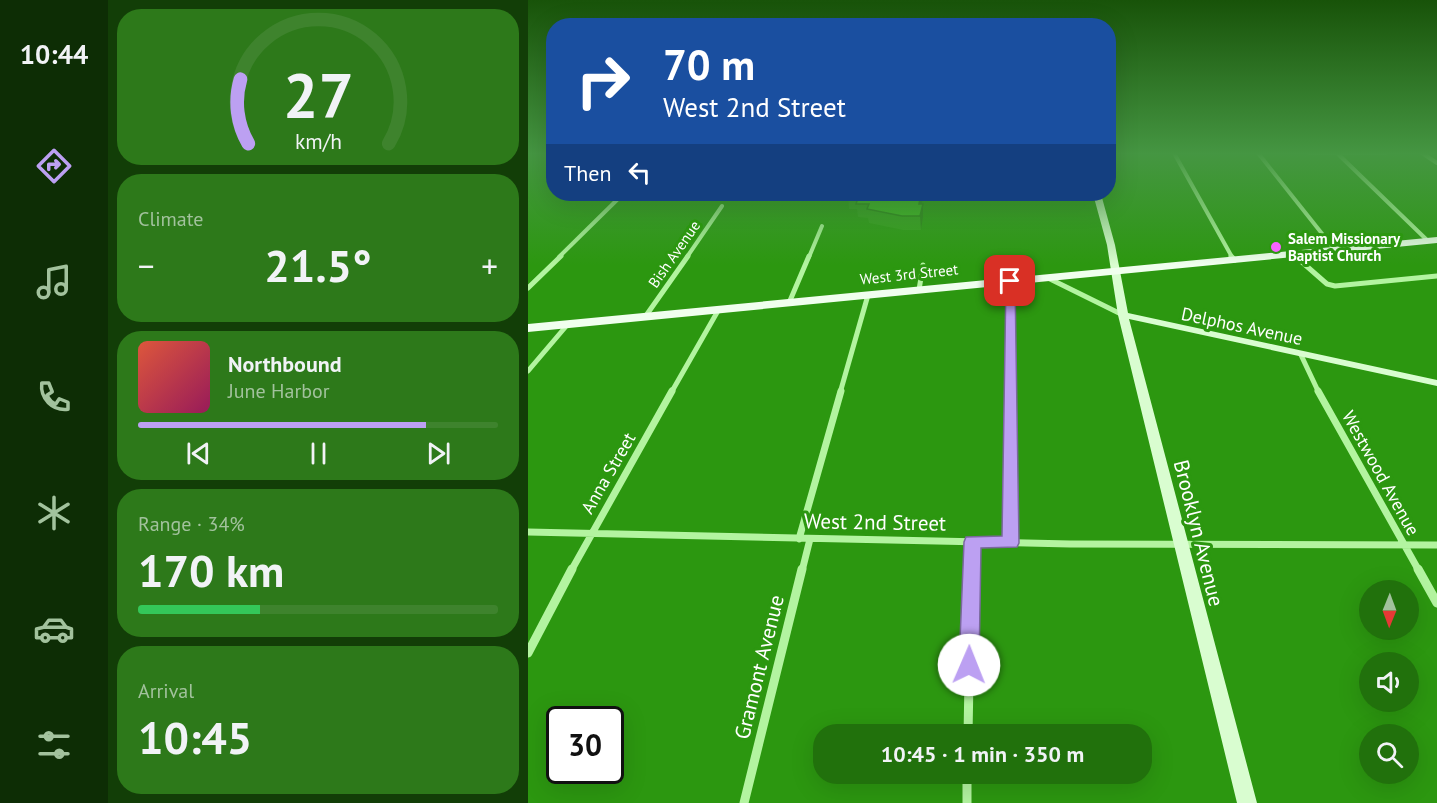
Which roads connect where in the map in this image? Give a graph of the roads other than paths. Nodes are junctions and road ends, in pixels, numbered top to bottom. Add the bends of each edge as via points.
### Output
1 (1194, 190) edge
2 (1288, 190) edge
3 (1378, 190) edge
4 (616, 201) edge
5 (1099, 201) edge
6 (722, 206) dead end
7 (822, 226) dead end
8 (1433, 241) edge
9 (1335, 250) junction
10 (1293, 254) junction
11 (1235, 260) junction
12 (923, 265) dead end
13 (1115, 271) junction
14 (1437, 276) edge
15 (1048, 278) junction
16 (1010, 281) junction
17 (528, 288) edge
18 (919, 290) junction
19 (868, 295) junction
20 (789, 303) junction
21 (719, 309) junction
22 (1123, 315) junction
23 (645, 316) junction
24 (568, 324) junction
25 (528, 328) edge
26 (1301, 356) junction
27 (528, 371) edge
28 (1437, 383) edge
29 (528, 532) edge
30 (591, 533) junction
31 (799, 539) junction
32 (810, 539) junction
33 (972, 542) junction
34 (1011, 543) junction
35 (1179, 544) junction
36 (1404, 545) junction
37 (1437, 545) edge
38 (1437, 603) edge
39 (528, 653) edge
40 (968, 724) edge
41 (967, 784) edge
42 (744, 803) edge
43 (967, 803) edge
44 (1248, 803) edge

1 - 11 street
2 - 9 street
3 - 8 street
4 - 17 street
5 - 13 street, Brooklyn Avenue
6 - 23 street, Bish Avenue
7 - 20 street
8 - 9 main road, West 3rd Street
9 - 10 main road, West 3rd Street
10 - 11 main road, West 3rd Street
10 - 14 street via 1327,284 1335,286
11 - 13 main road, West 3rd Street
12 - 18 street
13 - 15 main road, West 3rd Street
13 - 22 street, Brooklyn Avenue
15 - 16 main road, West 3rd Street
15 - 22 street, Delphos Avenue
16 - 18 main road, West 3rd Street
16 - 34 street
18 - 19 main road, West 3rd Street
19 - 20 main road, West 3rd Street
19 - 31 street
20 - 21 main road, West 3rd Street
21 - 23 main road, West 3rd Street
21 - 30 street, Anna Street
22 - 26 street, Delphos Avenue
22 - 35 street, Brooklyn Avenue
23 - 24 main road, West 3rd Street
24 - 25 main road, West 3rd Street
24 - 27 street
26 - 28 street, Delphos Avenue
26 - 36 street, Westwood Avenue
29 - 30 street, West 2nd Street
30 - 31 street, West 2nd Street
30 - 39 street, Anna Street
31 - 32 street, West 2nd Street
32 - 33 street, West 2nd Street
32 - 42 street, Gramont Avenue
33 - 34 street, West 2nd Street
33 - 40 street
34 - 35 street, West 2nd Street
35 - 36 street, West 2nd Street
35 - 44 street, Brooklyn Avenue
36 - 37 street, West 2nd Street
36 - 38 street, Westwood Avenue
41 - 43 street

